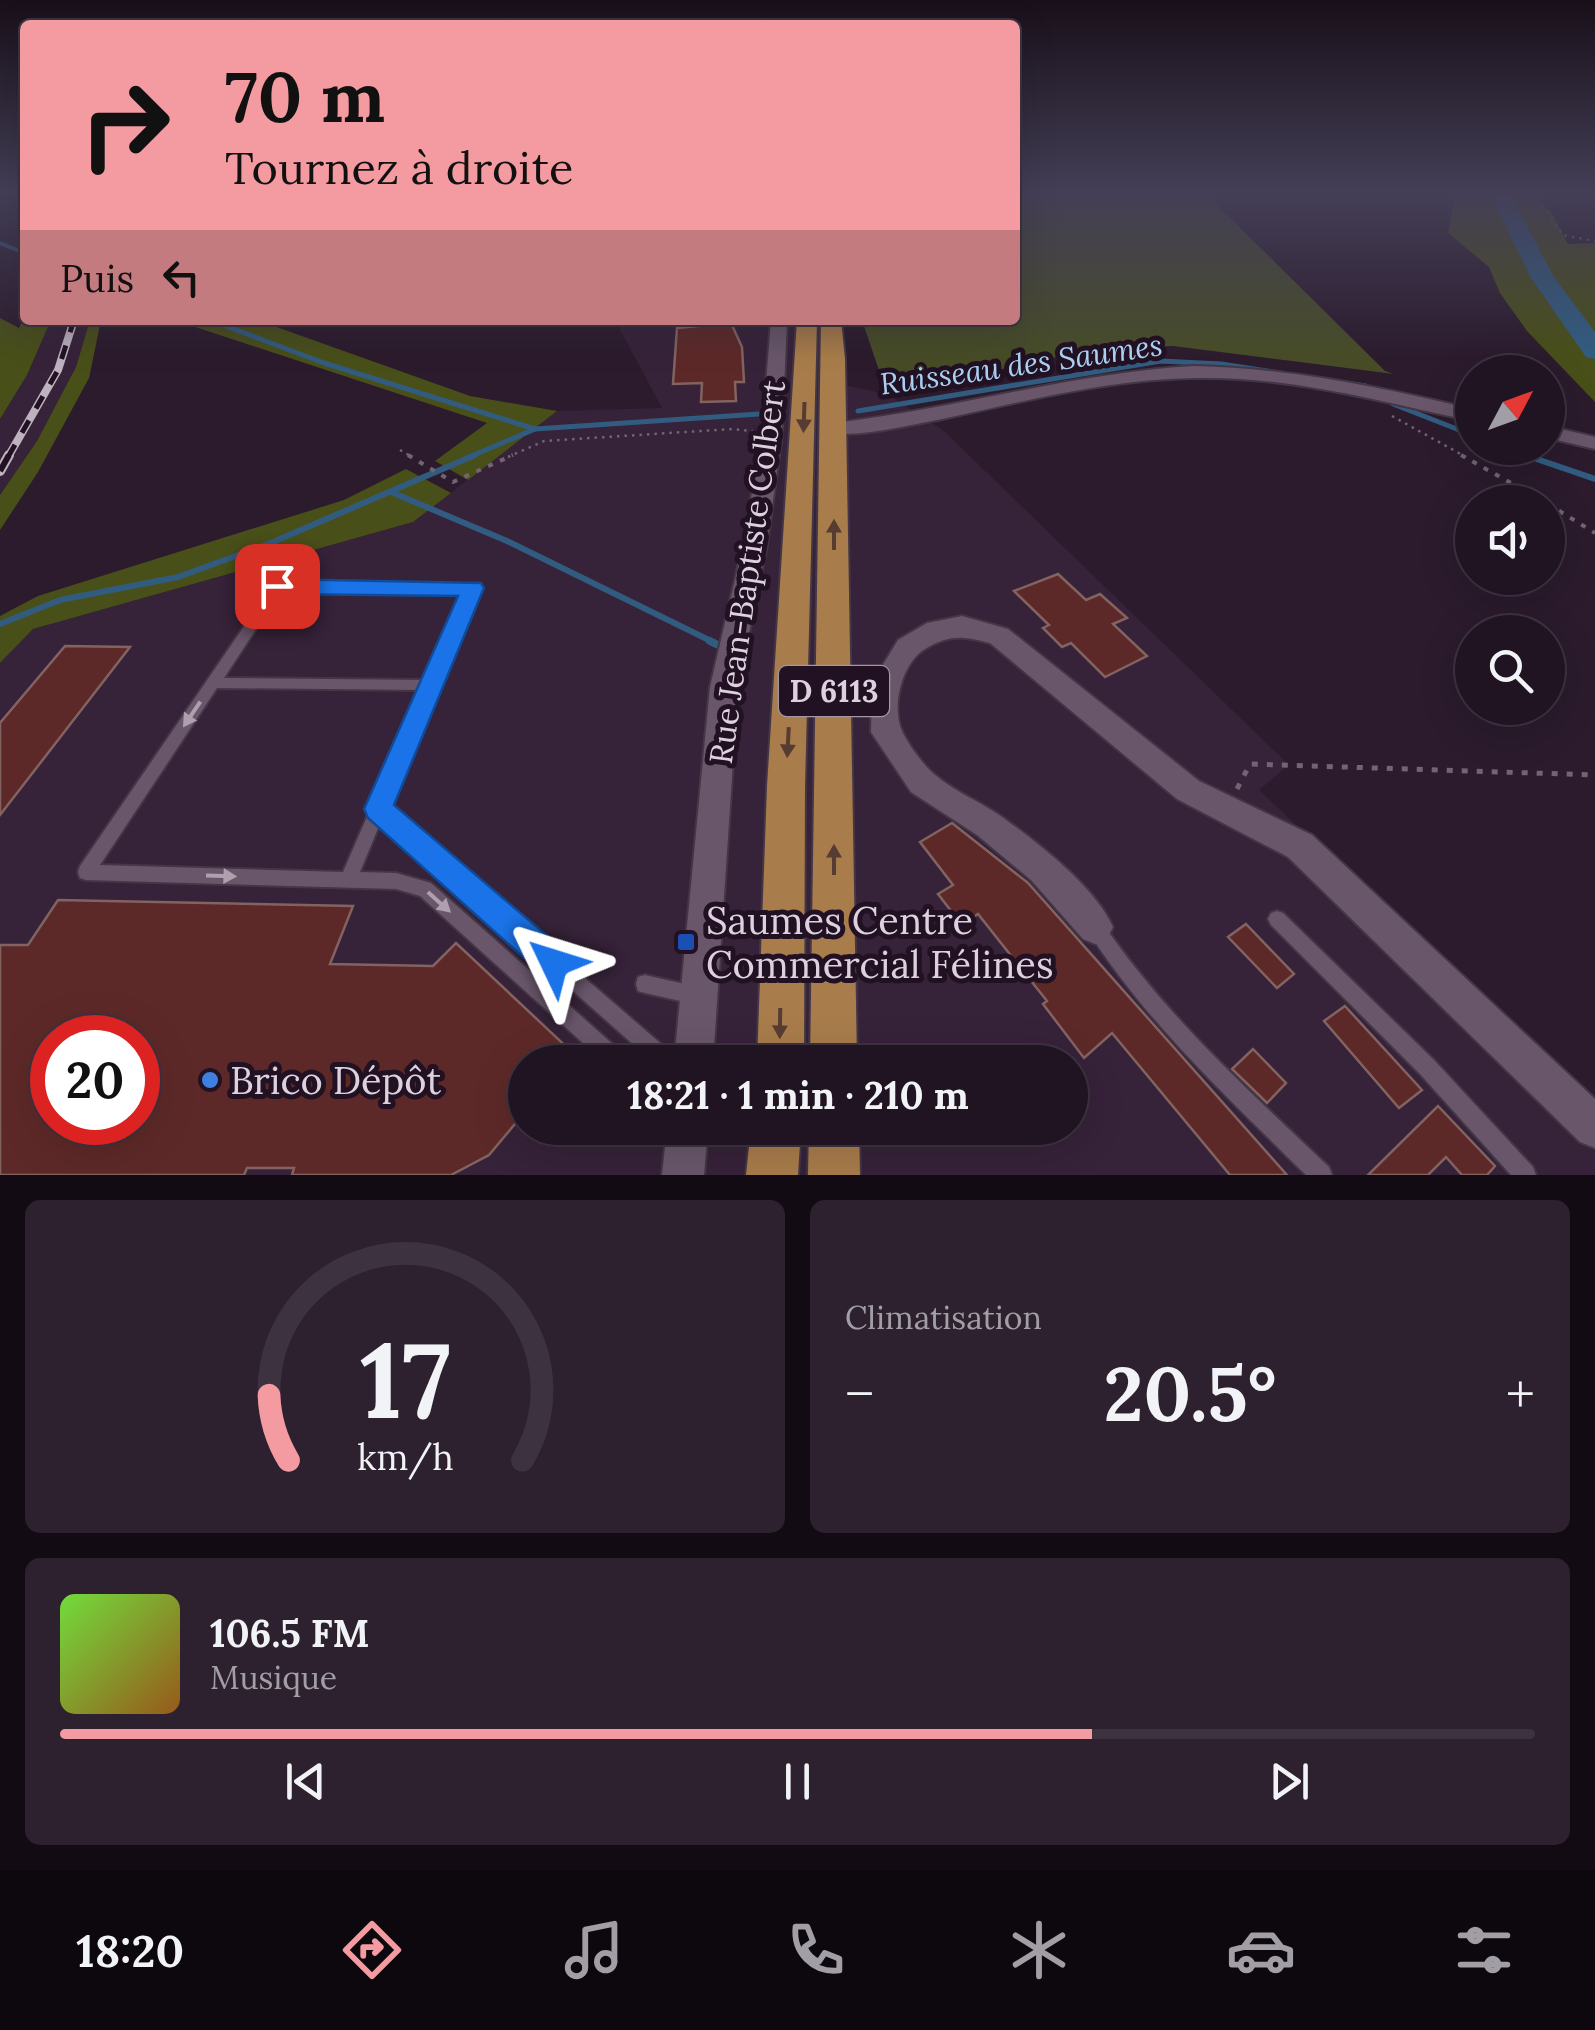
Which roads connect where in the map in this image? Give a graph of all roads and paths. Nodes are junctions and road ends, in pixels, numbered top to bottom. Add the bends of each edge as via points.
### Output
1 (778, 325) edge
2 (807, 325) edge
3 (830, 325) edge
4 (1455, 411) edge
5 (1390, 414) dead end
6 (834, 428) junction
7 (772, 434) junction
8 (1565, 436) edge
9 (1595, 443) edge
10 (400, 450) dead end
11 (1514, 485) edge
12 (1565, 515) edge
13 (1595, 533) edge
14 (212, 683) junction
15 (432, 685) junction
16 (1595, 774) edge
17 (378, 809) junction
18 (1262, 827) junction
19 (348, 880) junction
20 (1277, 919) dead end
21 (1095, 927) joint
22 (645, 984) dead end
23 (700, 996) junction
24 (599, 1045) edge
25 (648, 1045) edge
26 (695, 1045) edge
27 (780, 1045) edge
28 (834, 1045) edge
29 (1595, 1127) edge
30 (686, 1145) edge
31 (775, 1145) edge
32 (834, 1145) edge
33 (683, 1175) edge
34 (772, 1175) edge
35 (834, 1175) edge
36 (1321, 1175) edge
37 (1525, 1175) edge

1 - 7 street, Rue Jean-Baptiste Colbert
2 -> 27 main road, D 6113
3 - 6 main road, D 6113
4 - 6 street via 1272,377 1196,372 1098,381
5 - 11 path
28 -> 6 main road, D 6113
7 - 10 path via 732,429 544,441 453,482
7 - 23 street, Rue Jean-Baptiste Colbert via 724,687
8 - 9 street
12 - 13 path
14 - 15 lane
14 - 15 lane via 277,586 472,588
14 -> 19 lane via 86,872
15 - 17 lane
16 - 18 path via 1250,764 1236,785
17 - 19 lane
17 - 25 lane
18 - 21 street via 1188,790 999,636 962,626 936,630 907,647 886,683 886,732 922,783 1043,869
18 - 29 street via 1300,846
19 -> 24 lane via 425,889
20 - 37 lane
21 - 36 lane via 1196,1051
22 - 23 lane
23 - 26 street, Rue Jean-Baptiste Colbert
30 - 33 street
31 - 34 main road
32 - 35 main road

